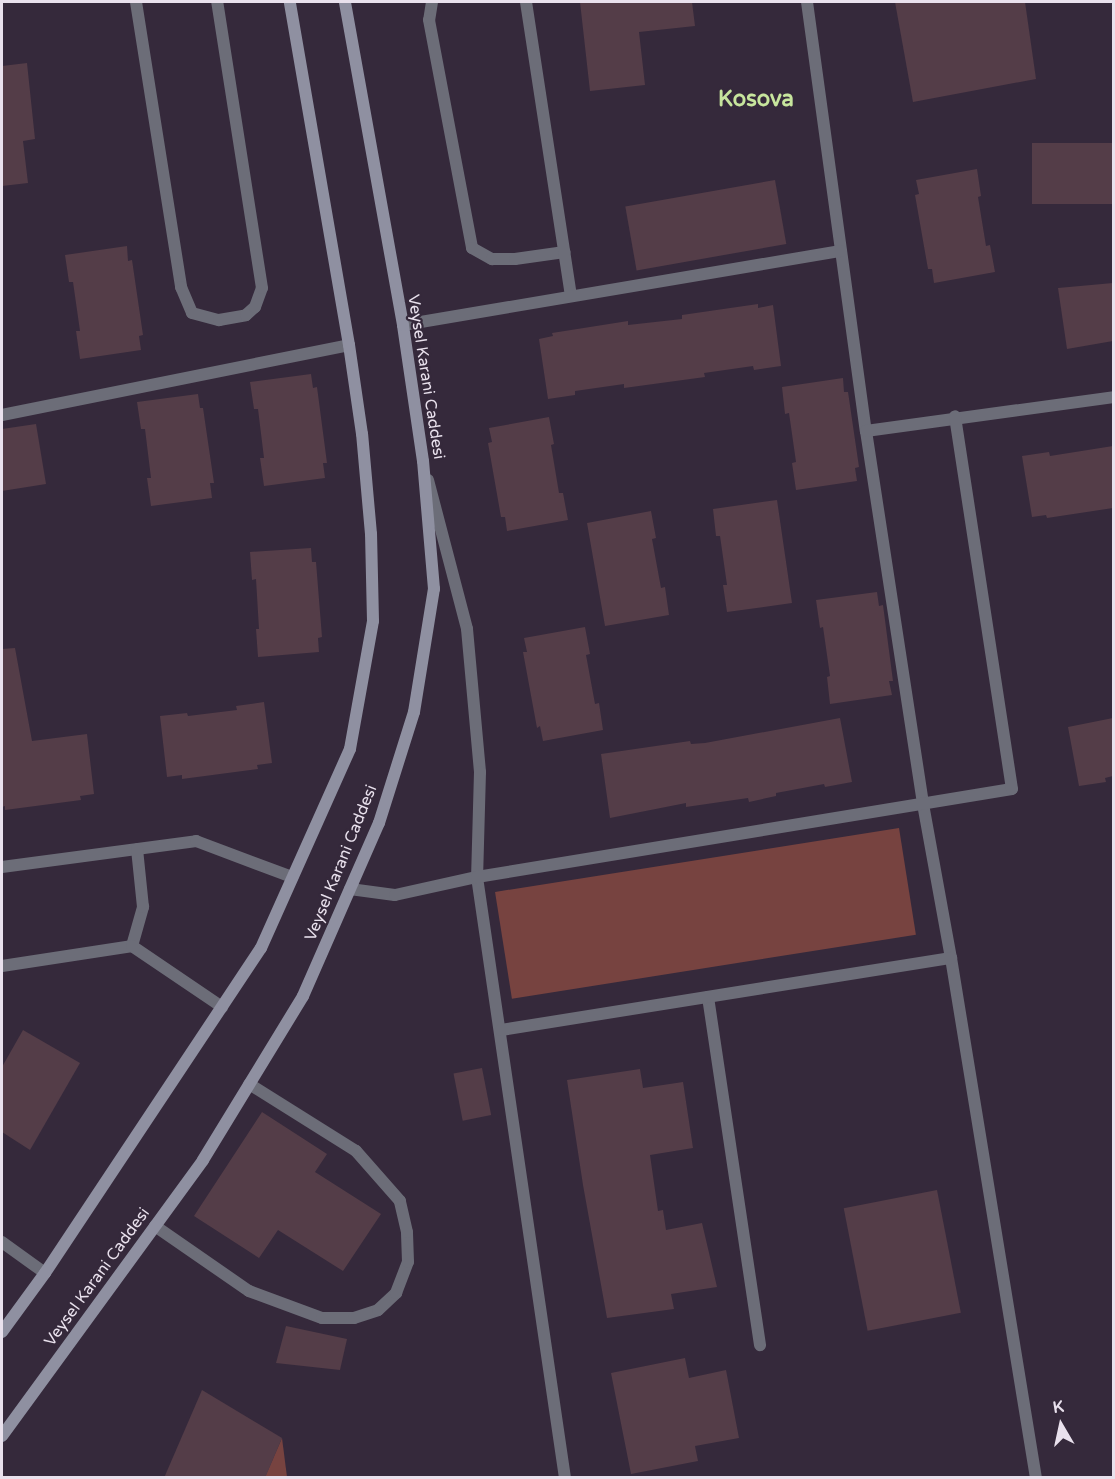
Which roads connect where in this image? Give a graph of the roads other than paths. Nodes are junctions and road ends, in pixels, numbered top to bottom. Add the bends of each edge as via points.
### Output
1 (136, 2) edge
2 (217, 2) edge
3 (290, 2) edge
4 (345, 2) edge
5 (432, 2) edge
6 (526, 2) edge
7 (807, 2) edge
8 (841, 250) junction
9 (565, 252) junction
10 (571, 296) junction
11 (403, 325) junction
12 (349, 345) junction
13 (1113, 397) edge
14 (2, 415) edge
15 (956, 416) junction
16 (866, 430) junction
17 (423, 461) junction
18 (923, 804) junction
19 (137, 849) junction
20 (2, 867) edge
21 (292, 877) junction
22 (477, 877) junction
23 (350, 889) junction
24 (132, 946) junction
25 (951, 958) junction
26 (2, 966) edge
27 (708, 997) junction
28 (222, 1007) junction
29 (501, 1030) junction
30 (249, 1084) junction
31 (155, 1226) junction
32 (2, 1242) edge
33 (45, 1274) junction
34 (2, 1332) edge
35 (760, 1345) dead end
36 (2, 1436) edge
37 (565, 1478) edge
38 (1036, 1478) edge

1 - 2 street via 181,287 192,313 219,320 246,315 255,307 262,288
3 - 12 main road
4 - 11 main road, Veysel Karani Caddesi
5 - 9 street via 429,20 472,248 492,259
6 - 9 street
7 - 8 street
8 - 10 street
8 - 16 street
9 - 10 street
10 - 11 street
11 - 17 main road, Veysel Karani Caddesi
12 - 14 street
12 - 21 main road via 369,512 373,621 350,749
13 - 15 street
15 - 16 street
15 - 18 street via 1012,789
16 - 18 street
17 - 22 street via 467,629 480,772
17 - 23 main road, Veysel Karani Caddesi via 434,589 414,712 379,823
18 - 22 street
18 - 25 street
19 - 20 street
19 - 21 street via 196,841
19 - 24 street via 143,908
21 - 28 main road via 261,948
22 - 23 street via 396,895
22 - 29 street
23 - 30 main road, Veysel Karani Caddesi via 303,996
24 - 26 street
24 - 28 street
25 - 27 street
25 - 38 street
27 - 29 street
27 - 35 street
28 - 33 main road
29 - 37 street
30 - 31 main road, Veysel Karani Caddesi via 203,1160
30 - 31 street via 356,1151 400,1201 408,1262 396,1293 378,1310 354,1318 322,1318 249,1291
31 - 36 main road, Veysel Karani Caddesi
32 - 33 street
33 - 34 main road

